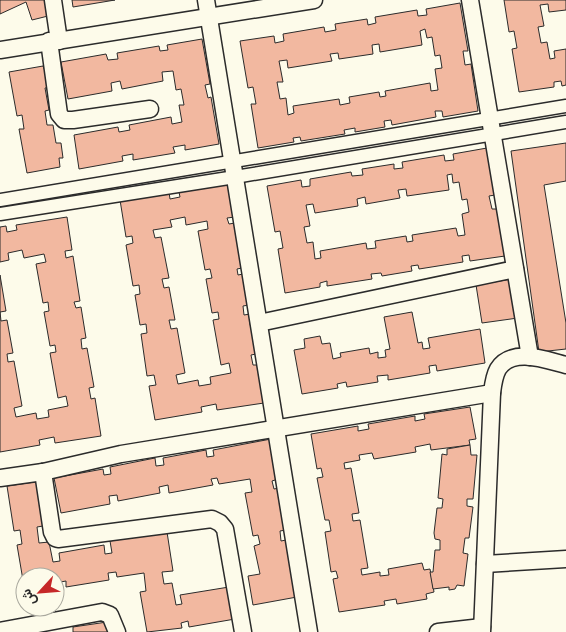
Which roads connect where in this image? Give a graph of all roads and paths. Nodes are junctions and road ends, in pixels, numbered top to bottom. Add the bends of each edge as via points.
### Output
1 (52, 0) edge
2 (206, 0) edge
3 (314, 0) edge
4 (470, 0) edge
5 (209, 17) junction
6 (54, 41) junction
7 (0, 50) edge
8 (566, 106) edge
9 (150, 109) dead end
10 (566, 122) edge
11 (492, 126) junction
12 (232, 160) junction
13 (235, 177) junction
14 (0, 200) edge
15 (0, 214) edge
16 (515, 269) junction
17 (259, 323) junction
18 (530, 357) junction
19 (566, 365) edge
20 (492, 393) junction
21 (276, 428) junction
22 (43, 472) junction
23 (0, 478) edge
24 (566, 559) edge
25 (485, 564) junction
26 (482, 630) edge
27 (0, 632) edge
28 (117, 632) edge
29 (243, 632) edge
30 (307, 632) edge
31 (438, 632) edge

1 - 6 street
2 - 5 street
3 - 5 street
4 - 11 street
5 - 6 street
5 - 12 street
6 - 7 street
6 - 9 street via 59,114 64,120
8 - 11 street
10 - 11 street
11 - 12 street
11 - 13 street
11 - 16 street
12 - 13 street
12 - 14 street
13 - 15 street
13 - 17 street
16 - 17 street
16 - 18 street
17 - 21 street
18 - 19 street
18 - 20 street via 510,359 503,364 495,375
20 - 21 street
20 - 25 street
21 - 22 street via 121,454
21 - 30 street
22 - 23 street
22 - 29 street via 52,532 58,539 212,519 220,522 225,529
24 - 25 street
25 - 26 street
26 - 31 street
27 - 28 street via 102,612 110,615

